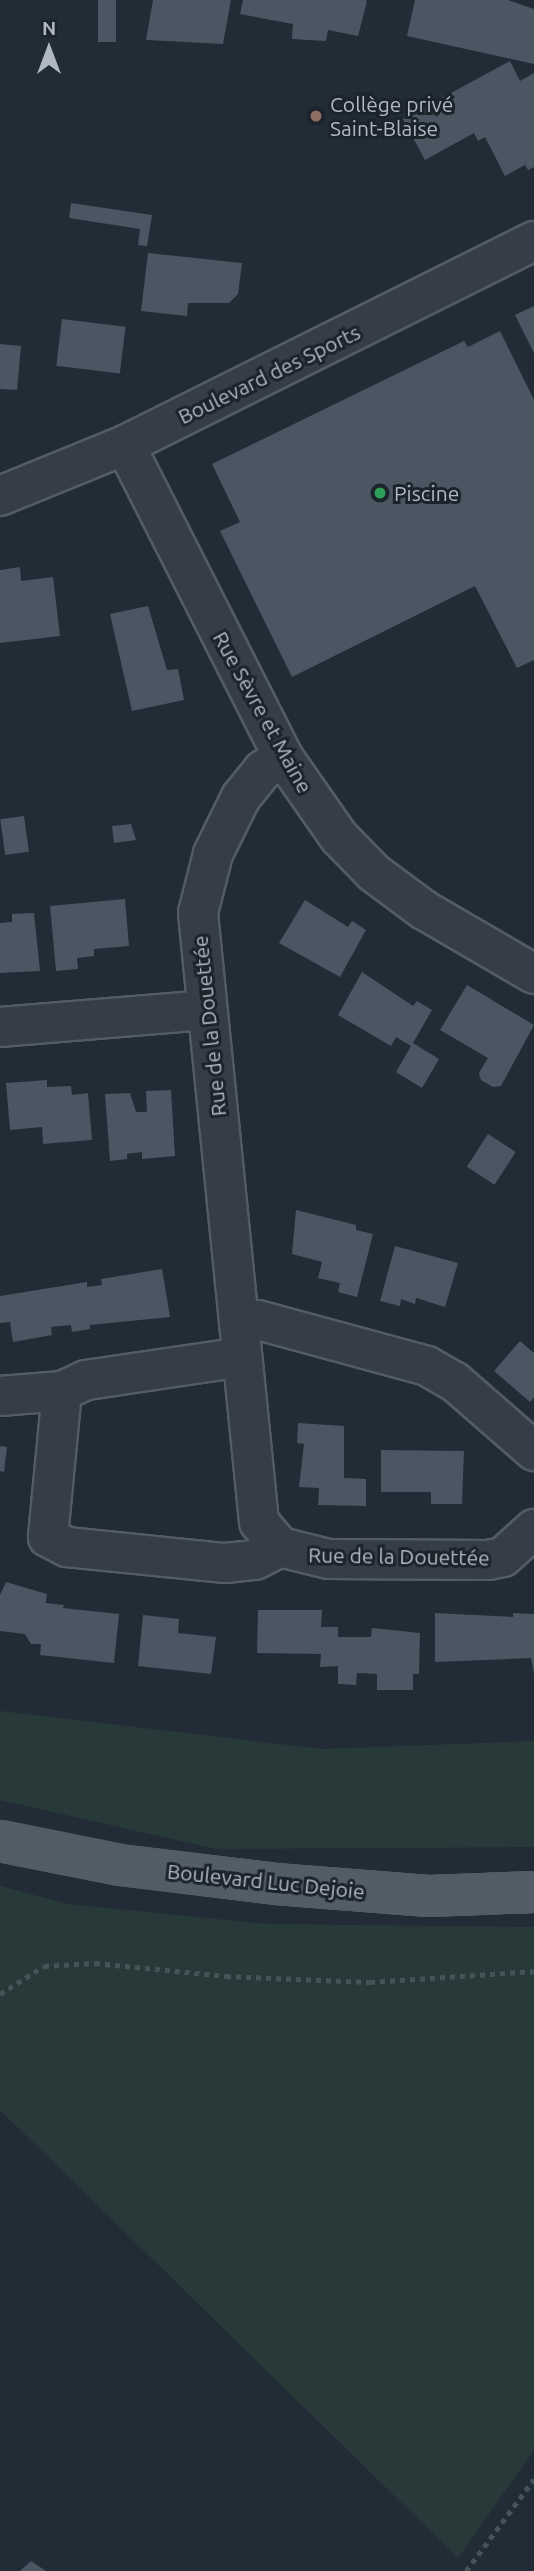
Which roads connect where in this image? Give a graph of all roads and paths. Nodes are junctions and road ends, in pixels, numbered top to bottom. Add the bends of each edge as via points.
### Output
1 (534, 241) edge
2 (125, 444) junction
3 (0, 496) edge
4 (283, 757) junction
5 (534, 974) edge
6 (207, 1010) junction
7 (0, 1027) edge
8 (241, 1339) junction
9 (62, 1391) junction
10 (0, 1396) edge
11 (534, 1451) edge
12 (280, 1547) junction
13 (528, 1548) edge
14 (0, 1841) edge
15 (534, 1892) edge
16 (534, 1971) edge
17 (0, 1994) edge
18 (534, 2479) edge
19 (466, 2571) edge

1 - 2 street, Boulevard des Sports
2 - 3 street, Boulevard des Sports
2 - 4 street, Rue Sèvre et Maine
4 - 5 street, Rue Sèvre et Maine via 339,836 374,873 446,924
4 - 6 street, Rue de la Douettée via 263,770 241,797 201,886 198,914
6 - 7 street
6 - 8 street, Rue de la Douettée
8 - 9 street via 86,1380
8 - 11 street via 258,1320 427,1366 455,1382
8 - 12 street, Rue de la Douettée via 255,1505 260,1522
9 - 10 street
9 - 12 street, Rue de la Douettée via 46,1527 54,1543 225,1563 256,1560
12 - 13 street, Rue de la Douettée via 329,1559 488,1560
14 - 15 main road, Boulevard Luc Dejoie via 120,1866 276,1884 429,1896
16 - 17 path via 370,1982 226,1976 95,1963 44,1966
18 - 19 path

